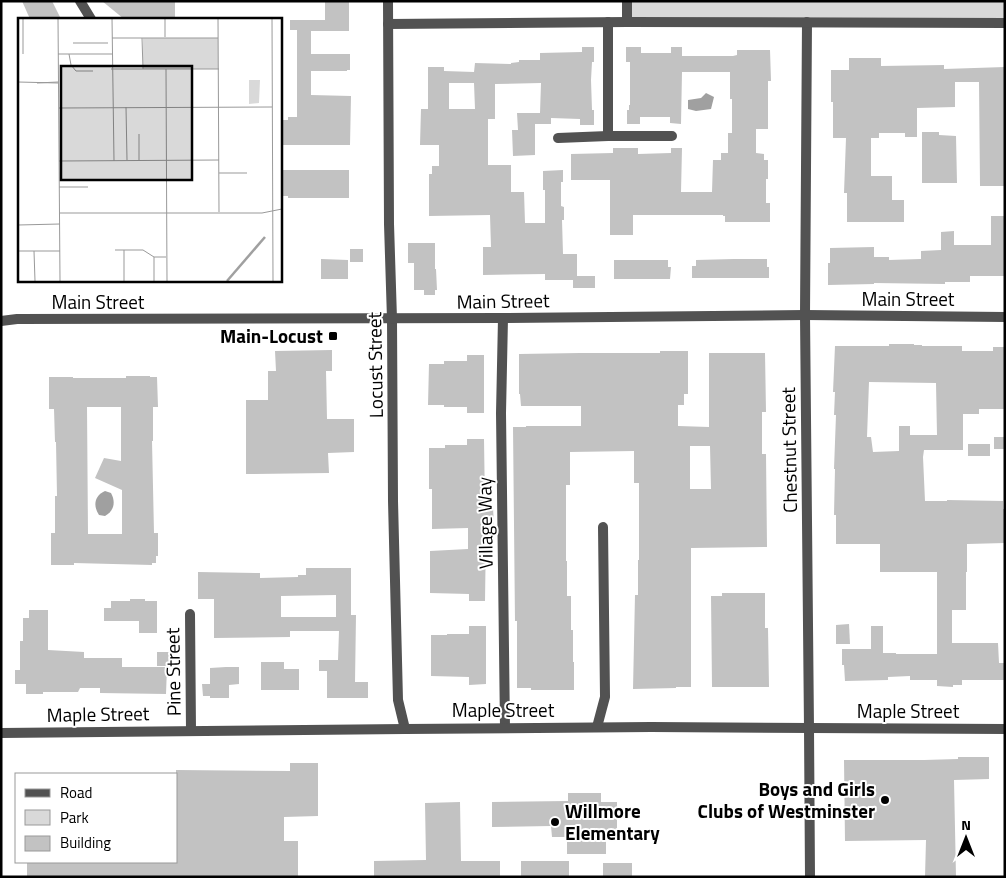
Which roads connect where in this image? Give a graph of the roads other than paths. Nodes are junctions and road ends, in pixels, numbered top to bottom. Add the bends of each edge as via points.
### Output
1 (80, 1) edge
2 (388, 1) edge
3 (627, 1) edge
4 (91, 18) edge
5 (608, 22) junction
6 (627, 22) junction
7 (807, 22) junction
8 (1005, 23) edge
9 (388, 24) junction
10 (608, 136) junction
11 (672, 136) dead end
12 (558, 138) dead end
13 (804, 315) junction
14 (1005, 317) edge
15 (503, 318) junction
16 (392, 319) junction
17 (1, 321) edge
18 (603, 527) dead end
19 (190, 614) dead end
20 (597, 727) junction
21 (405, 728) junction
22 (505, 728) junction
23 (809, 728) junction
24 (1005, 729) edge
25 (192, 731) junction
26 (1, 733) edge
27 (810, 877) edge

1 - 4 street
2 - 9 street, Locust Street
3 - 6 street
5 - 6 street
5 - 9 street
5 - 10 street
6 - 7 street
7 - 8 street
7 - 13 street, Chestnut Street
9 - 16 street, Locust Street
10 - 11 street
10 - 12 street
13 - 14 street, Main Street
13 - 15 street, Main Street
13 - 23 street, Chestnut Street
15 - 16 street, Main Street
15 - 22 street, Village Way
16 - 17 street, Main Street
16 - 21 street, Locust Street via 398,700
18 - 20 street via 605,697
19 - 25 street, Pine Street
20 - 22 street, Maple Street
20 - 23 street, Maple Street
21 - 22 street, Maple Street
21 - 25 street, Maple Street
23 - 24 street, Maple Street
23 - 27 street, Chestnut Street
25 - 26 street, Maple Street

